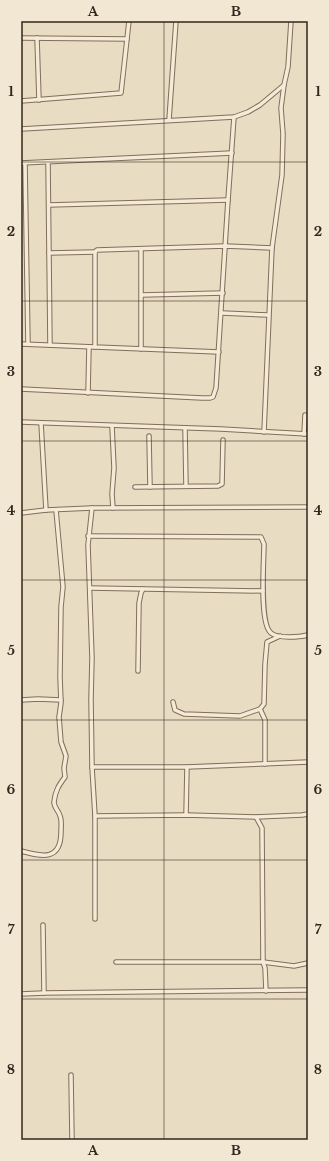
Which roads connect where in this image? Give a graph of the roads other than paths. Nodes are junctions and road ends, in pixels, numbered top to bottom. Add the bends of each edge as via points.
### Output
1 (129, 21) edge
2 (176, 21) edge
3 (291, 21) edge
4 (21, 38) edge
5 (37, 38) junction
6 (127, 39) junction
7 (284, 85) junction
8 (39, 100) junction
9 (21, 101) edge
10 (234, 118) junction
11 (168, 120) junction
12 (21, 129) edge
13 (232, 153) junction
14 (48, 162) junction
15 (23, 163) edge
16 (228, 200) junction
17 (49, 205) junction
18 (225, 246) junction
19 (272, 248) junction
20 (141, 249) junction
21 (95, 252) junction
22 (49, 253) junction
23 (223, 293) junction
24 (142, 295) junction
25 (222, 314) junction
26 (268, 315) junction
27 (21, 344) edge
28 (28, 344) junction
29 (50, 345) junction
30 (89, 347) junction
31 (95, 347) junction
32 (141, 349) junction
33 (219, 352) junction
34 (21, 389) edge
35 (88, 393) junction
36 (305, 415) dead end
37 (21, 422) edge
38 (41, 423) junction
39 (112, 426) junction
40 (185, 428) junction
41 (264, 432) junction
42 (306, 434) edge
43 (149, 436) dead end
44 (223, 440) dead end
45 (186, 486) junction
46 (135, 487) dead end
47 (150, 487) junction
48 (92, 508) junction
49 (113, 508) junction
50 (308, 508) edge
51 (46, 510) junction
52 (56, 510) junction
53 (21, 513) edge
54 (88, 536) junction
55 (90, 588) junction
56 (143, 589) junction
57 (263, 591) junction
58 (308, 635) edge
59 (280, 636) junction
60 (138, 671) dead end
61 (21, 700) edge
62 (61, 700) junction
63 (173, 702) dead end
64 (260, 709) junction
65 (308, 762) edge
66 (264, 764) junction
67 (92, 767) junction
68 (186, 767) junction
69 (308, 814) edge
70 (186, 815) junction
71 (95, 816) junction
72 (256, 817) junction
73 (21, 851) edge
74 (95, 919) dead end
75 (43, 925) dead end
76 (116, 962) dead end
77 (263, 962) junction
78 (308, 963) edge
79 (308, 990) edge
80 (266, 991) junction
81 (44, 993) junction
82 (21, 994) edge
83 (71, 1075) dead end
84 (72, 1140) edge

1 - 6 street
2 - 11 street
3 - 7 street via 288,67
4 - 5 street
5 - 6 street
5 - 8 street
6 - 8 street via 121,92
7 - 10 street via 248,112
7 - 19 street via 281,108 282,175
8 - 9 street
10 - 11 street
10 - 13 street
11 - 12 street
13 - 14 street
13 - 16 street
14 - 15 street
14 - 17 street
15 - 28 street
16 - 17 street
16 - 18 street
17 - 22 street
18 - 19 street
18 - 20 street
18 - 23 street
19 - 26 street
20 - 21 street
20 - 24 street
21 - 22 street
21 - 31 street
22 - 29 street
23 - 24 street
23 - 25 street
24 - 32 street
25 - 26 street
25 - 33 street
26 - 41 street
27 - 28 street
28 - 29 street
29 - 30 street
30 - 31 street
30 - 35 street
31 - 32 street
32 - 33 street
33 - 35 street via 216,392 210,398
34 - 35 street
36 - 42 street
37 - 38 street
38 - 39 street
38 - 51 street
39 - 40 street
39 - 49 street
40 - 41 street
40 - 45 street
41 - 42 street
43 - 47 street
44 - 45 street via 222,484
45 - 47 street
46 - 47 street
48 - 49 street
48 - 52 street
48 - 54 street
49 - 50 street
51 - 52 street
51 - 53 street
52 - 62 street via 63,587
54 - 55 street
54 - 57 street via 261,537 264,544
55 - 56 street
55 - 67 street
56 - 57 street
56 - 60 street via 139,603
57 - 59 street via 268,629 272,634
58 - 59 street
59 - 64 street via 267,642 264,704
61 - 62 street
62 - 73 street via 61,742 66,756 65,777 55,792 54,804 60,816 59,846 48,856 37,856
63 - 64 street via 175,710 184,714 240,716
64 - 66 street via 265,720
65 - 66 street
66 - 68 street
67 - 68 street
67 - 71 street
68 - 70 street
69 - 72 street
70 - 71 street
70 - 72 street
71 - 74 street
72 - 77 street via 262,828
75 - 81 street
76 - 77 street
77 - 78 street via 294,966
77 - 80 street
79 - 80 street
80 - 81 street
81 - 82 street
83 - 84 street

